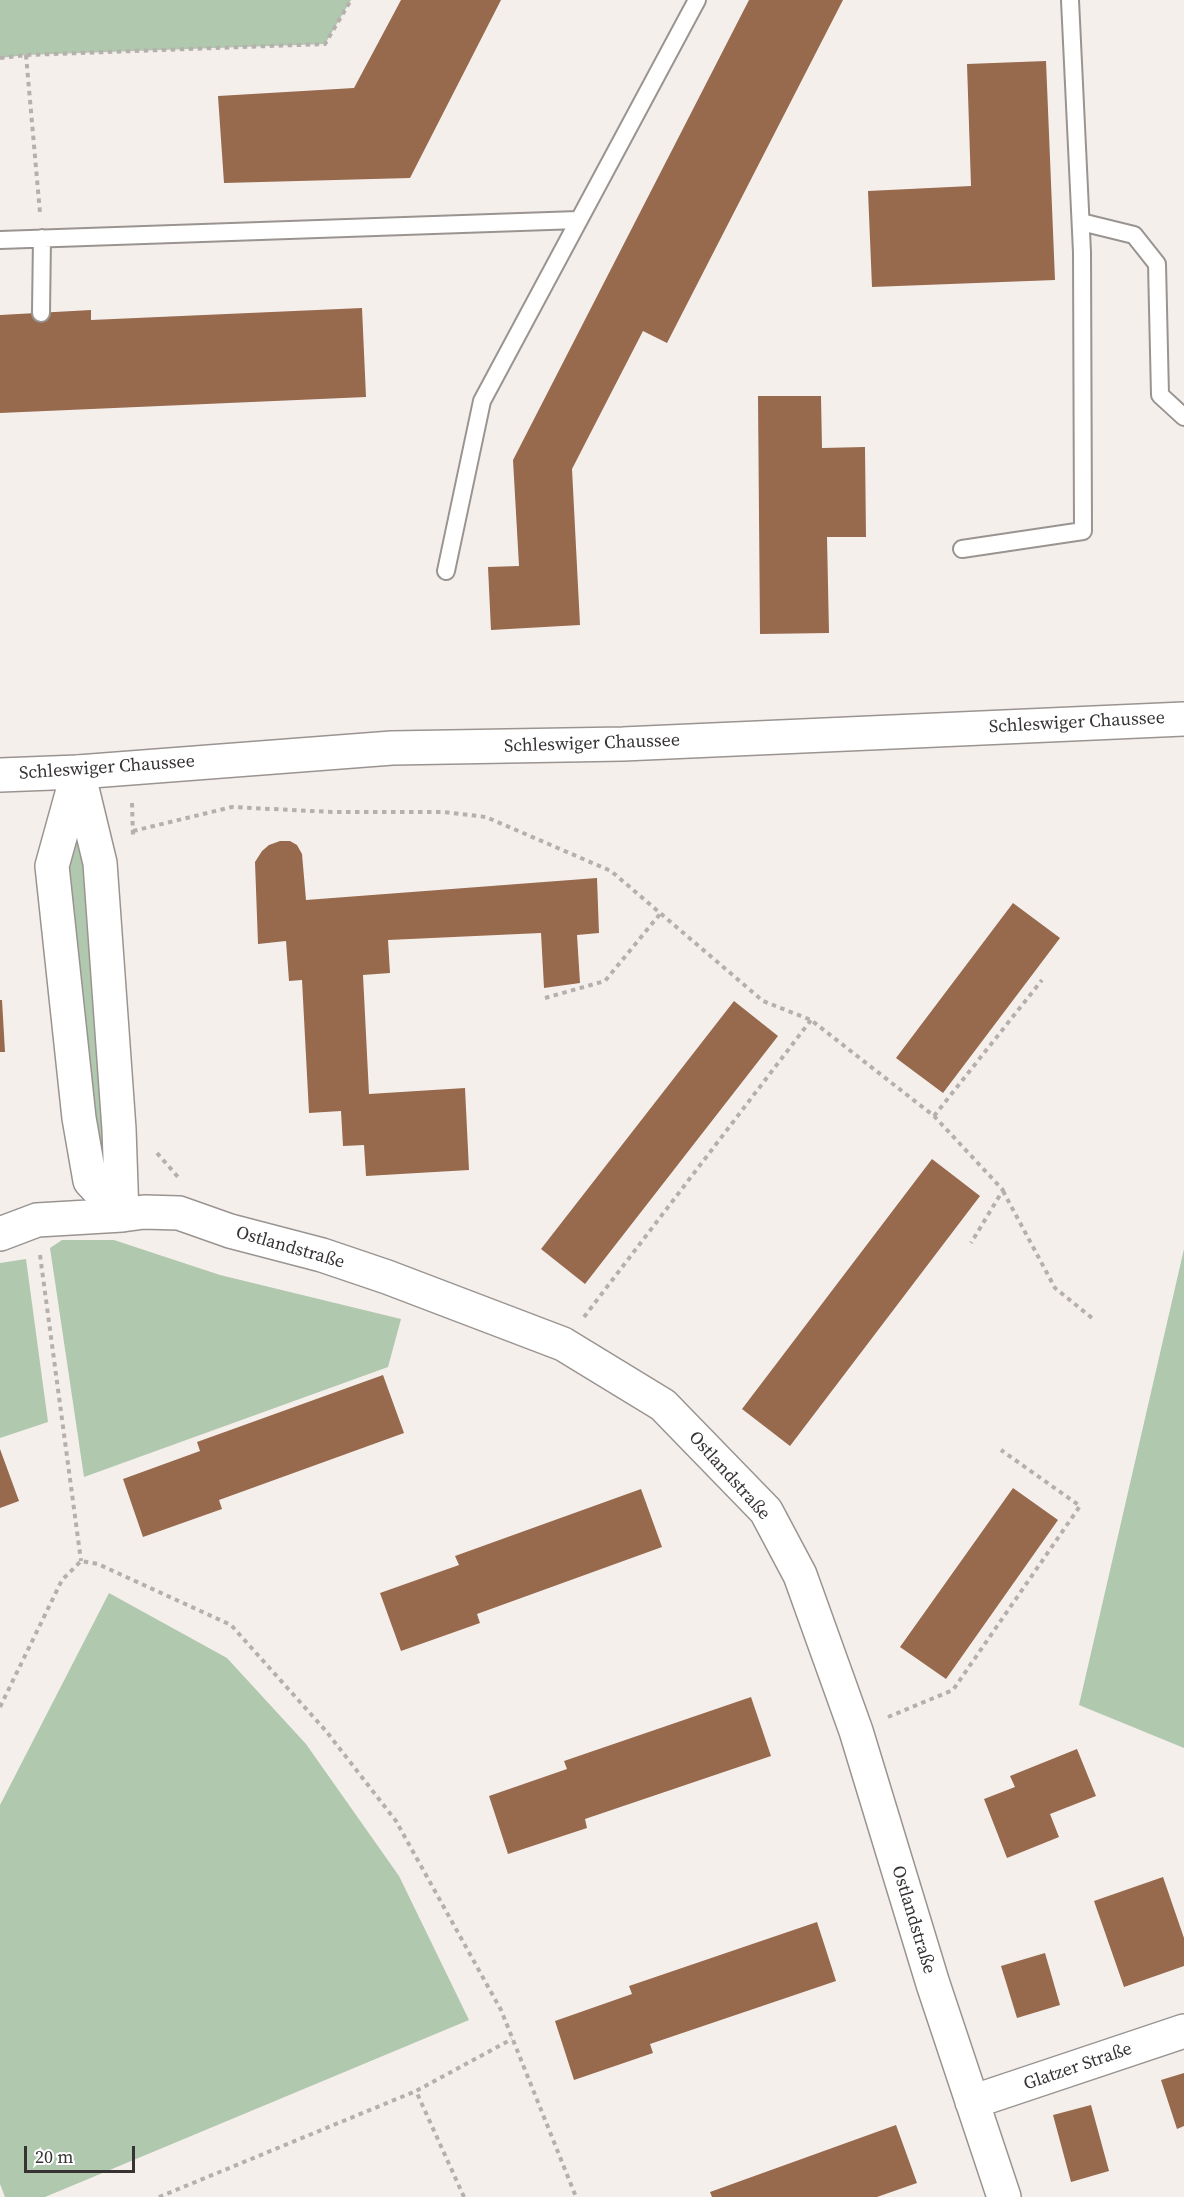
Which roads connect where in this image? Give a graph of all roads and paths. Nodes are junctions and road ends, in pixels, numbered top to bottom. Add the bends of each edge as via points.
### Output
1 (351, 0) edge
2 (697, 0) edge
3 (1070, 0) edge
4 (26, 55) junction
5 (0, 58) edge
6 (578, 220) junction
7 (1081, 222) junction
8 (42, 238) junction
9 (0, 240) edge
10 (41, 313) dead end
11 (1184, 417) edge
12 (962, 549) dead end
13 (446, 571) dead end
14 (1184, 719) edge
15 (131, 767) junction
16 (78, 772) junction
17 (0, 775) edge
18 (133, 831) junction
19 (133, 842) dead end
20 (660, 914) junction
21 (1042, 980) dead end
22 (545, 998) dead end
23 (811, 1020) junction
24 (934, 1116) junction
25 (152, 1147) dead end
26 (184, 1184) dead end
27 (1003, 1190) junction
28 (122, 1215) junction
29 (0, 1234) edge
30 (971, 1243) dead end
31 (39, 1246) dead end
32 (1092, 1318) dead end
33 (578, 1325) dead end
34 (1001, 1450) dead end
35 (81, 1561) junction
36 (0, 1707) edge
37 (879, 1721) dead end
38 (1184, 2031) edge
39 (512, 2039) junction
40 (416, 2091) junction
41 (972, 2102) junction
42 (159, 2197) edge
43 (464, 2197) edge
44 (576, 2197) edge
45 (1005, 2197) edge

1 - 4 path via 325,44
2 - 6 lane
3 - 7 lane
4 - 5 path
4 - 8 path
6 - 8 lane
6 - 13 lane via 482,401
7 - 11 lane via 1134,235 1157,264 1160,395
7 - 12 lane via 1083,531
8 - 9 lane
8 - 10 lane
14 - 15 street, Schleswiger Chaussee via 623,744 392,748
15 - 16 street, Schleswiger Chaussee
15 - 18 path
16 - 17 street, Schleswiger Chaussee
16 - 28 street via 100,863
16 - 28 street via 52,871 79,1118 90,1181
18 - 19 path
18 - 20 path via 232,807 444,812 486,817 611,871
20 - 22 path via 605,981
20 - 23 path via 763,1001
21 - 24 path
23 - 24 path
23 - 33 path
24 - 27 path
25 - 26 path
27 - 30 path
27 - 32 path via 1055,1288
28 - 29 street, Ostlandstraße via 37,1220
28 - 41 street, Ostlandstraße via 179,1213 387,1277 563,1344 663,1405 766,1511 800,1575 852,1720
31 - 35 path
34 - 37 path via 1080,1506 953,1690
35 - 36 path via 62,1580
35 - 39 path via 98,1564 231,1625 247,1642 326,1731 396,1821 501,2010
38 - 41 street, Glatzer Straße
39 - 40 path
39 - 44 path
40 - 42 path
40 - 43 path
41 - 45 street, Ostlandstraße

